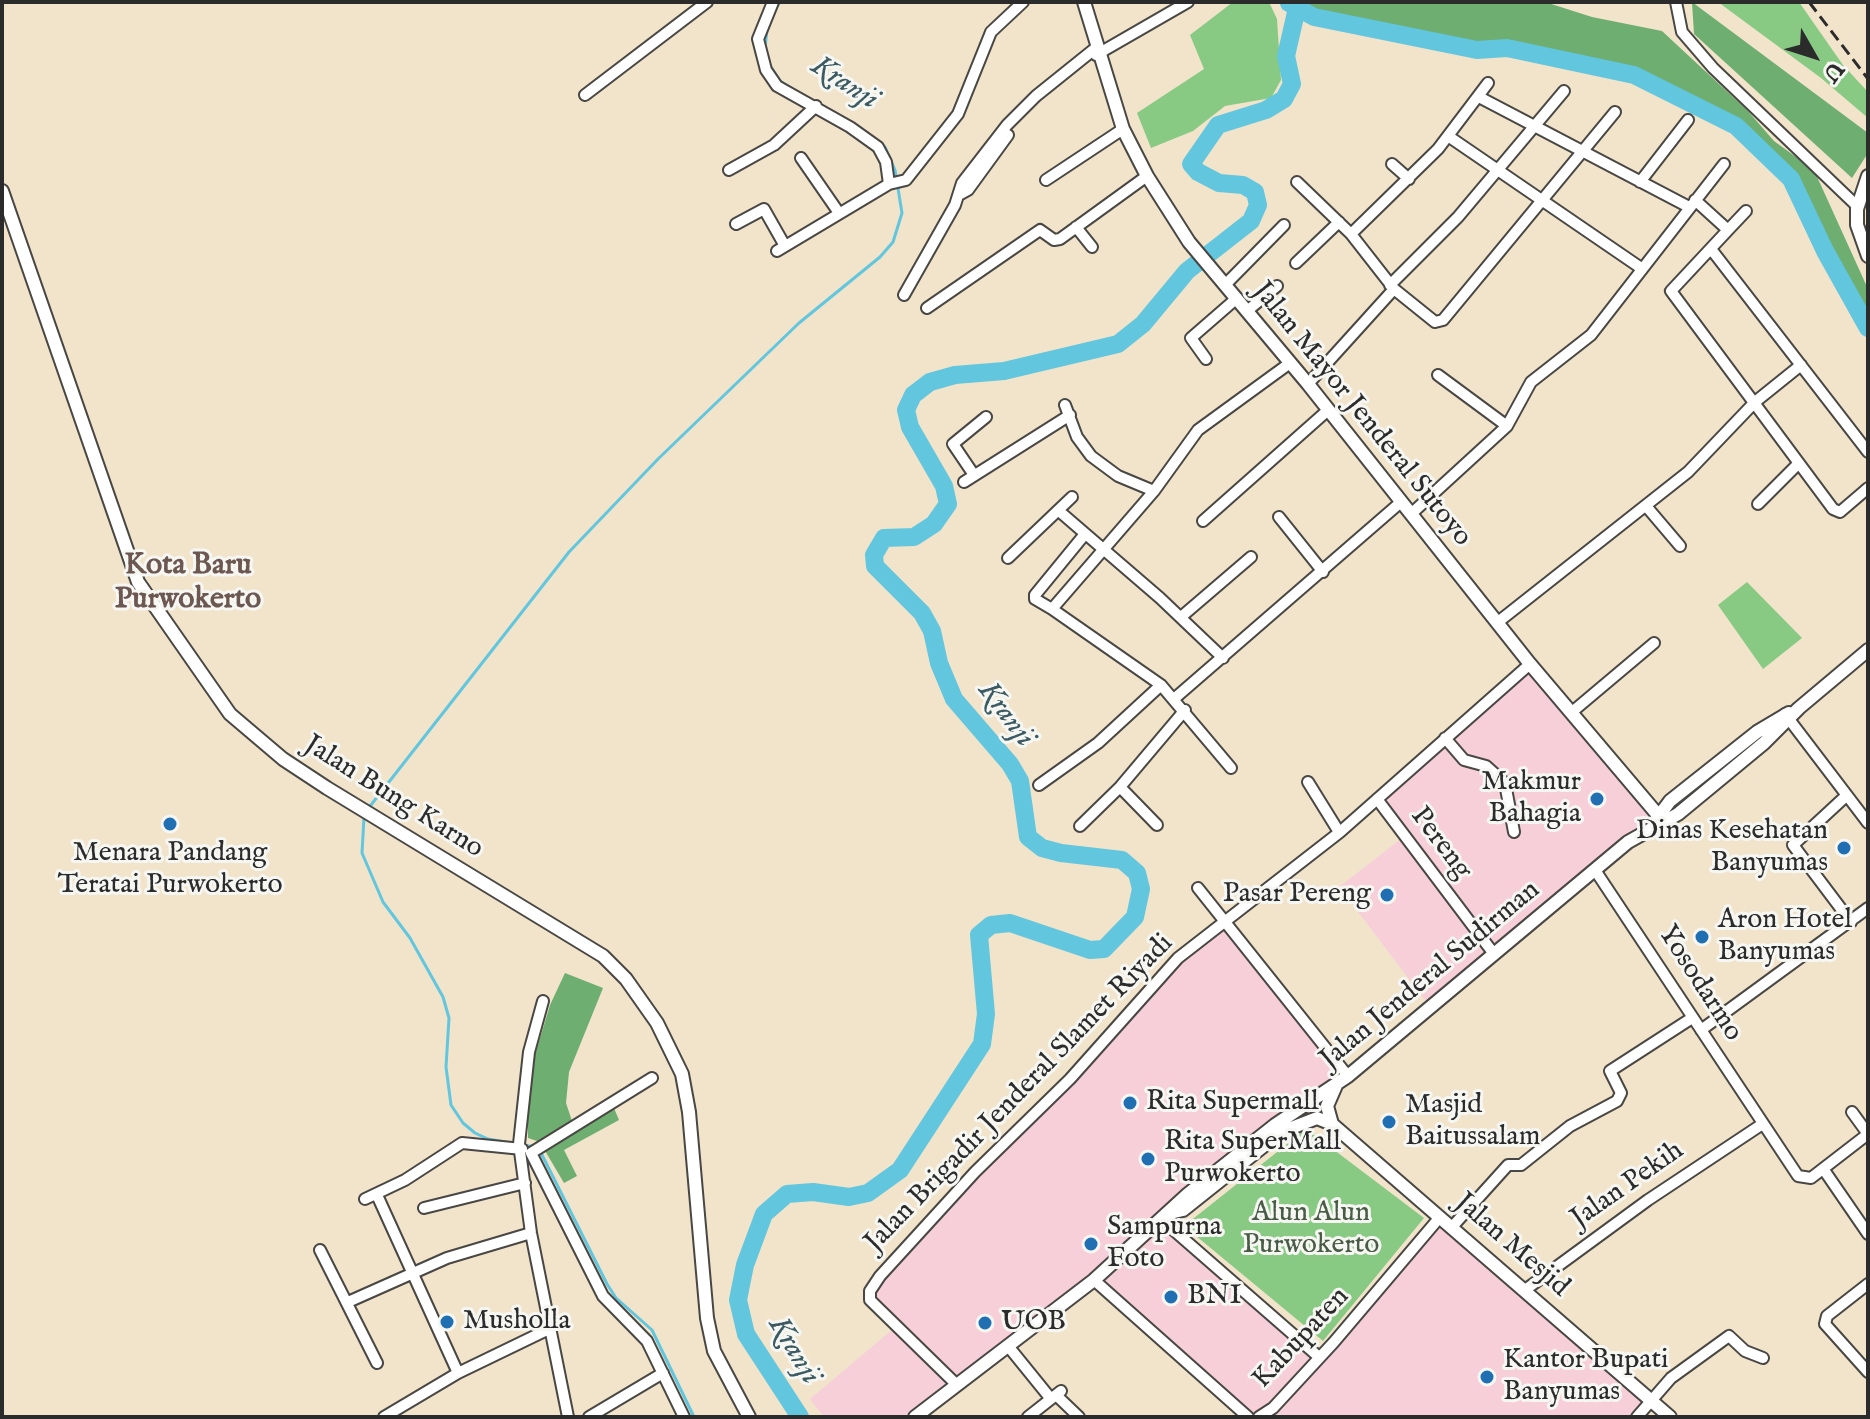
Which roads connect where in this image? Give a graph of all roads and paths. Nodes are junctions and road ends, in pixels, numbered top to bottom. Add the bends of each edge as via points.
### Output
1 (705, 2) edge
2 (773, 2) edge
3 (1023, 2) edge
4 (1084, 2) edge
5 (1188, 2) edge
6 (1676, 2) edge
7 (1099, 50) junction
8 (1488, 83) dead end
9 (1564, 91) dead end
10 (585, 95) dead end
11 (1479, 97) junction
12 (816, 106) junction
13 (1615, 112) dead end
14 (1688, 120) dead end
15 (1534, 125) junction
16 (1123, 129) junction
17 (1448, 136) junction
18 (1581, 151) junction
19 (801, 158) dead end
20 (1392, 164) dead end
21 (1724, 164) dead end
22 (1501, 169) junction
23 (729, 170) dead end
24 (1147, 176) junction
25 (1868, 176) edge
26 (1409, 179) junction
27 (1046, 180) dead end
28 (1297, 182) dead end
29 (1640, 182) junction
30 (893, 183) junction
31 (2, 191) edge
32 (1544, 200) junction
33 (1692, 203) junction
34 (1857, 206) junction
35 (1746, 211) dead end
36 (839, 213) junction
37 (1339, 222) junction
38 (736, 224) dead end
39 (1284, 225) dead end
40 (1076, 227) junction
41 (1728, 230) junction
42 (1351, 234) junction
43 (1092, 247) dead end
44 (1711, 249) junction
45 (1868, 256) edge
46 (1296, 263) dead end
47 (1641, 268) junction
48 (1225, 284) junction
49 (1277, 286) dead end
50 (1392, 287) junction
51 (904, 295) dead end
52 (1237, 298) junction
53 (927, 308) dead end
54 (1247, 311) junction
55 (1206, 359) dead end
56 (1290, 363) junction
57 (1801, 365) junction
58 (1438, 375) dead end
59 (1308, 384) junction
60 (1755, 402) junction
61 (1327, 411) junction
62 (986, 417) dead end
63 (1507, 426) junction
64 (1868, 452) edge
65 (1799, 463) junction
66 (1154, 491) junction
67 (1866, 493) edge
68 (1072, 497) dead end
69 (1401, 502) junction
70 (1758, 504) dead end
71 (1646, 506) junction
72 (1059, 511) junction
73 (1411, 514) junction
74 (1279, 517) dead end
75 (1203, 521) dead end
76 (1085, 534) junction
77 (1680, 546) dead end
78 (1104, 551) junction
79 (1251, 557) dead end
80 (1008, 558) dead end
81 (1323, 572) junction
82 (1052, 609) junction
83 (1181, 617) junction
84 (1498, 622) junction
85 (1654, 643) dead end
86 (1865, 657) edge
87 (1223, 658) junction
88 (1530, 664) junction
89 (1161, 685) junction
90 (1175, 698) junction
91 (1185, 710) junction
92 (1572, 712) junction
93 (1786, 717) junction
94 (1445, 738) junction
95 (1231, 768) dead end
96 (1308, 782) dead end
97 (1039, 785) dead end
98 (1120, 787) junction
99 (1846, 796) junction
100 (1377, 799) junction
101 (1658, 821) junction
102 (1868, 823) edge
103 (1157, 825) dead end
104 (1080, 826) dead end
105 (1339, 832) junction
106 (1514, 832) dead end
107 (1595, 870) junction
108 (1198, 888) dead end
109 (1868, 908) edge
110 (1227, 920) junction
111 (1851, 922) junction
112 (1494, 954) junction
113 (543, 1001) dead end
114 (1692, 1018) junction
115 (1701, 1030) junction
116 (652, 1078) dead end
117 (1340, 1082) junction
118 (1852, 1112) dead end
119 (1317, 1118) junction
120 (1332, 1124) junction
121 (1761, 1125) junction
122 (1868, 1134) edge
123 (519, 1145) junction
124 (534, 1150) junction
125 (1824, 1170) junction
126 (525, 1183) junction
127 (377, 1195) junction
128 (365, 1199) dead end
129 (424, 1208) dead end
130 (1166, 1217) junction
131 (1440, 1217) junction
132 (1452, 1227) junction
133 (531, 1233) junction
134 (1868, 1234) edge
135 (320, 1250) dead end
136 (411, 1273) junction
137 (1094, 1280) junction
138 (1868, 1284) edge
139 (1525, 1290) junction
140 (348, 1302) junction
141 (549, 1329) junction
142 (1008, 1346) junction
143 (1319, 1357) junction
144 (1763, 1358) dead end
145 (377, 1363) dead end
146 (1868, 1372) edge
147 (458, 1373) junction
148 (663, 1373) junction
149 (957, 1385) junction
150 (1056, 1395) junction
151 (1652, 1399) junction
152 (1272, 1412) edge
153 (384, 1417) edge
154 (568, 1417) edge
155 (589, 1417) edge
156 (684, 1417) edge
157 (749, 1417) edge
158 (915, 1417) edge
159 (1028, 1417) edge
160 (1079, 1417) edge
161 (1248, 1417) edge
162 (1259, 1417) edge
163 (1637, 1417) edge
164 (1670, 1417) edge

1 - 10 street
2 - 12 street via 761,26 761,61 777,86
3 - 30 street via 991,32 954,121 906,180
4 - 7 main road, Jalan Mayor Jenderal Sutoyo
5 - 7 street
6 - 34 street via 1682,32 1713,68
7 - 16 main road, Jalan Mayor Jenderal Sutoyo
7 - 51 street via 1046,87 1007,125 962,183
8 - 11 street
9 - 15 street
11 - 15 street
11 - 17 street
12 - 23 street via 783,138
12 - 30 street via 878,147
13 - 18 street
14 - 29 street
15 - 18 street
15 - 22 street
16 - 24 main road, Jalan Mayor Jenderal Sutoyo
16 - 27 street
17 - 22 street
17 - 26 street
18 - 29 street
18 - 32 street
19 - 36 street
20 - 26 street
21 - 33 street
22 - 32 street
22 - 50 street
24 - 40 street
24 - 48 main road, Jalan Mayor Jenderal Sutoyo via 1189,242
25 - 34 main road
26 - 42 street
28 - 37 street
29 - 33 street
30 - 36 street
31 - 157 main road, Jalan Bung Karno via 138,582 230,714 283,759 603,956 657,1023 682,1074 689,1112 714,1351
32 - 47 street
32 - 50 street via 1440,322
33 - 41 street
33 - 47 street
34 - 45 main road via 1857,225
35 - 41 street
36 - 38 street via 781,248 764,209
37 - 42 street
37 - 46 street
39 - 48 street
40 - 43 street
40 - 53 street via 1057,240 1040,230
41 - 44 street
42 - 50 street
44 - 57 street
44 - 60 street via 1671,291
47 - 63 street via 1591,335 1531,382
48 - 52 main road, Jalan Mayor Jenderal Sutoyo
49 - 54 street
50 - 59 street
52 - 54 main road, Jalan Mayor Jenderal Sutoyo
52 - 55 street via 1191,338
54 - 56 main road, Jalan Mayor Jenderal Sutoyo
56 - 59 main road, Jalan Mayor Jenderal Sutoyo
56 - 66 street via 1198,430
57 - 60 street
57 - 64 street
58 - 63 street
59 - 61 main road, Jalan Mayor Jenderal Sutoyo
60 - 65 street
60 - 71 street via 1688,472
61 - 69 main road, Jalan Mayor Jenderal Sutoyo
61 - 75 street
62 - 66 street via 953,444 969,478 1067,410 1091,456 1118,476
63 - 73 street
65 - 67 street via 1837,512
65 - 70 street
66 - 78 street
68 - 72 street
69 - 73 main road, Jalan Mayor Jenderal Sutoyo
69 - 81 street
71 - 77 street
71 - 84 street
72 - 76 street
72 - 80 street
73 - 84 main road, Jalan Mayor Jenderal Sutoyo
74 - 81 street
76 - 78 street
76 - 82 street via 1035,595
78 - 82 street
78 - 83 street
79 - 83 street
81 - 87 street
82 - 89 street
83 - 87 street
84 - 88 main road, Jalan Mayor Jenderal Sutoyo
85 - 92 street
86 - 93 main road, Jalan Jenderal Sudirman
87 - 90 street
88 - 92 main road, Jalan Mayor Jenderal Sutoyo
88 - 94 street, Jalan Brigadir Jenderal Slamet Riyadi
89 - 90 street
89 - 97 street via 1098,743
90 - 91 street
91 - 95 street
91 - 98 street
92 - 101 main road, Jalan Mayor Jenderal Sutoyo
93 - 99 street
93 - 101 main road, Jalan Jenderal Sudirman via 1725,776 1678,814
94 - 100 street, Jalan Brigadir Jenderal Slamet Riyadi
94 - 106 street via 1464,760 1493,770 1505,783
96 - 105 street
98 - 103 street
98 - 104 street
99 - 102 street
99 - 111 street via 1793,845
100 - 105 street, Jalan Brigadir Jenderal Slamet Riyadi
100 - 112 street, Pereng
101 - 107 main road, Jalan Jenderal Sudirman
105 - 110 street, Jalan Brigadir Jenderal Slamet Riyadi
107 - 112 main road, Jalan Jenderal Sudirman
107 - 114 street, Yosodarmo
108 - 110 street
109 - 111 street
110 - 117 street
110 - 149 street, Jalan Brigadir Jenderal Slamet Riyadi via 1178,958 870,1291 870,1300
111 - 115 street
112 - 117 main road, Jalan Jenderal Sudirman
113 - 123 street via 529,1052
114 - 115 street, Yosodarmo
114 - 132 street via 1610,1071 1621,1093 1617,1101 1570,1126 1521,1165 1508,1165
115 - 121 street, Yosodarmo
116 - 124 street
117 - 119 main road, Jalan Jenderal Sudirman via 1324,1096
117 - 120 main road via 1327,1106
117 - 130 main road via 1275,1125
118 - 122 street
119 - 120 main road, Jalan Mesjid
119 - 130 main road via 1281,1132 1183,1210
120 - 131 main road, Jalan Mesjid
121 - 125 street, Yosodarmo via 1798,1176 1811,1178
121 - 139 street, Jalan Pekih
122 - 125 street
123 - 124 street
123 - 126 street
123 - 127 street via 462,1143
124 - 148 street via 603,1296 647,1341
125 - 134 street
126 - 129 street
126 - 133 street
127 - 128 street
127 - 136 street
130 - 137 main road
130 - 143 street
131 - 132 main road, Jalan Mesjid
131 - 143 street, Kabupaten
132 - 139 main road, Jalan Mesjid
133 - 136 street
133 - 141 street
135 - 140 street
136 - 140 street
136 - 147 street
137 - 142 main road
137 - 161 street
138 - 146 street via 1827,1316 1825,1324
139 - 151 main road, Jalan Mesjid
140 - 145 street
141 - 147 street
141 - 154 street
142 - 149 main road
142 - 150 street
143 - 152 street, Kabupaten
144 - 151 street via 1729,1336 1692,1359
147 - 153 street
148 - 155 street
148 - 156 street
149 - 158 main road
150 - 159 street
150 - 160 street
151 - 163 street
151 - 164 main road, Jalan Mesjid
152 - 162 street, Kabupaten

